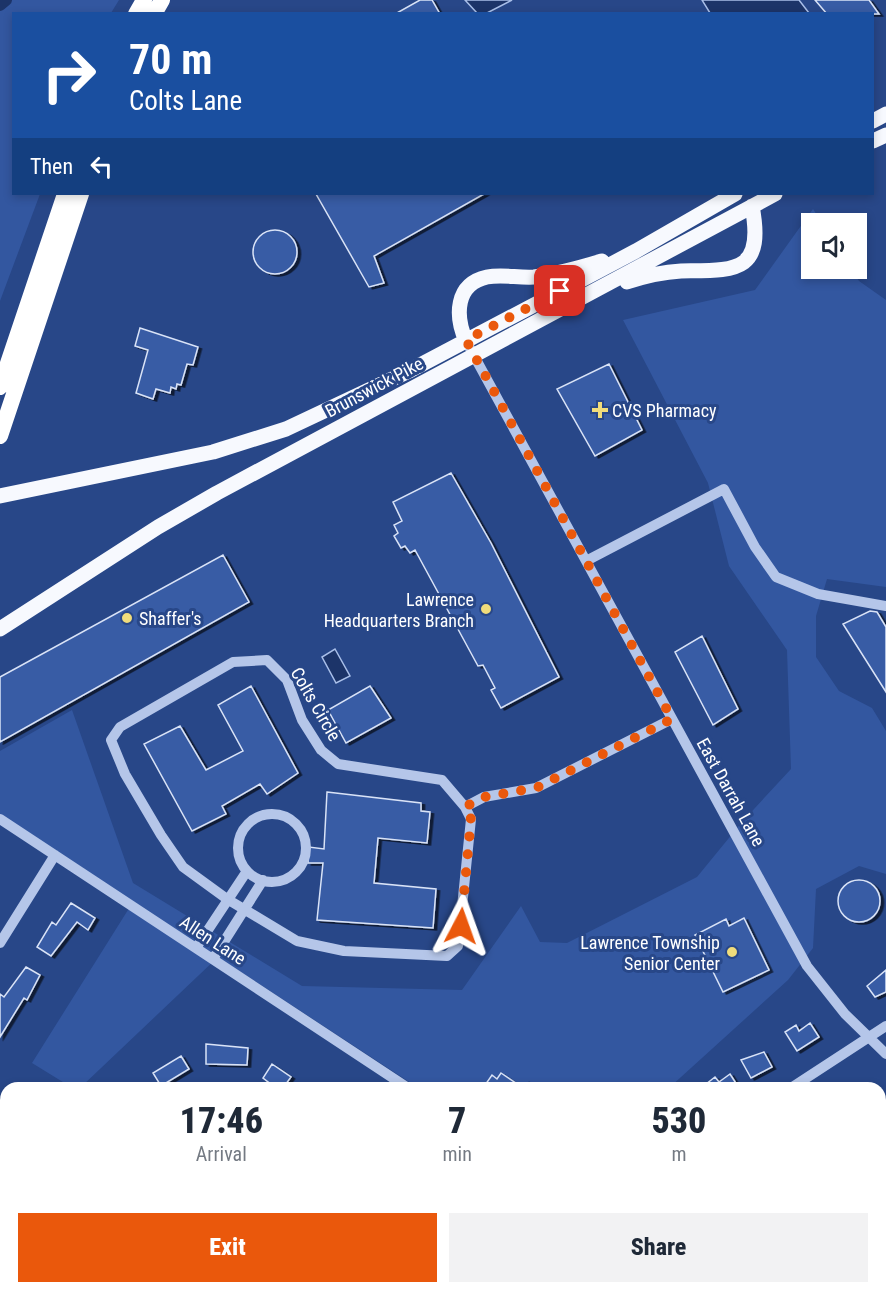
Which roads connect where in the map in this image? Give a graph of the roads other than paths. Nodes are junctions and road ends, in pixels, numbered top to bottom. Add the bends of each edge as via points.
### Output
1 (65, 195) edge
2 (81, 195) edge
3 (773, 195) edge
4 (728, 197) edge
5 (752, 206) junction
6 (636, 251) junction
7 (579, 300) junction
8 (466, 340) junction
9 (476, 356) junction
10 (0, 387) edge
11 (0, 436) edge
12 (0, 496) edge
13 (586, 561) junction
14 (886, 606) edge
15 (0, 629) edge
16 (672, 719) junction
17 (465, 807) junction
18 (0, 819) edge
19 (55, 855) junction
20 (247, 871) junction
21 (263, 880) junction
22 (227, 899) junction
23 (244, 910) junction
24 (0, 943) edge
25 (196, 948) junction
26 (213, 959) junction
27 (886, 1026) edge
28 (868, 1038) junction
29 (886, 1054) edge
30 (399, 1082) edge
31 (800, 1082) edge

1 - 10 highway
2 - 11 highway
3 - 5 main road, Brunswick Pike
4 - 6 main road, Brunswick Pike
5 - 7 main road, Brunswick Pike
5 - 7 main road via 757,239 740,266 720,272 681,271 644,276
6 - 8 main road, Brunswick Pike
6 - 8 main road via 551,275 478,280 459,303 459,325
7 - 9 main road, Brunswick Pike
8 - 9 street, East Darrah Lane
8 - 12 main road, Brunswick Pike via 327,412 245,443
9 - 13 street, East Darrah Lane
9 - 15 main road, Brunswick Pike via 217,493
13 - 14 street via 724,489 776,577 818,594
13 - 16 street, East Darrah Lane
16 - 17 street via 536,788 484,797
16 - 28 street, East Darrah Lane via 807,966
17 - 22 street, Colts Circle via 442,780 338,764 321,750 302,720 287,680 267,660 233,662 120,727 111,740 125,774 183,867
17 - 23 street, Colts Circle via 471,819 461,926 458,946 447,956 344,951 297,941
18 - 19 street, Allen Lane
19 - 24 street
19 - 25 street, Allen Lane
20 - 21 street
20 - 21 street via 238,849 245,828 264,816 287,818 302,833 306,854 287,879
20 - 22 street
21 - 23 street
22 - 23 street, Colts Circle
22 - 25 street
23 - 26 street
25 - 26 street, Allen Lane
26 - 30 street, Allen Lane
27 - 28 street
28 - 29 street, East Darrah Lane
28 - 31 street

